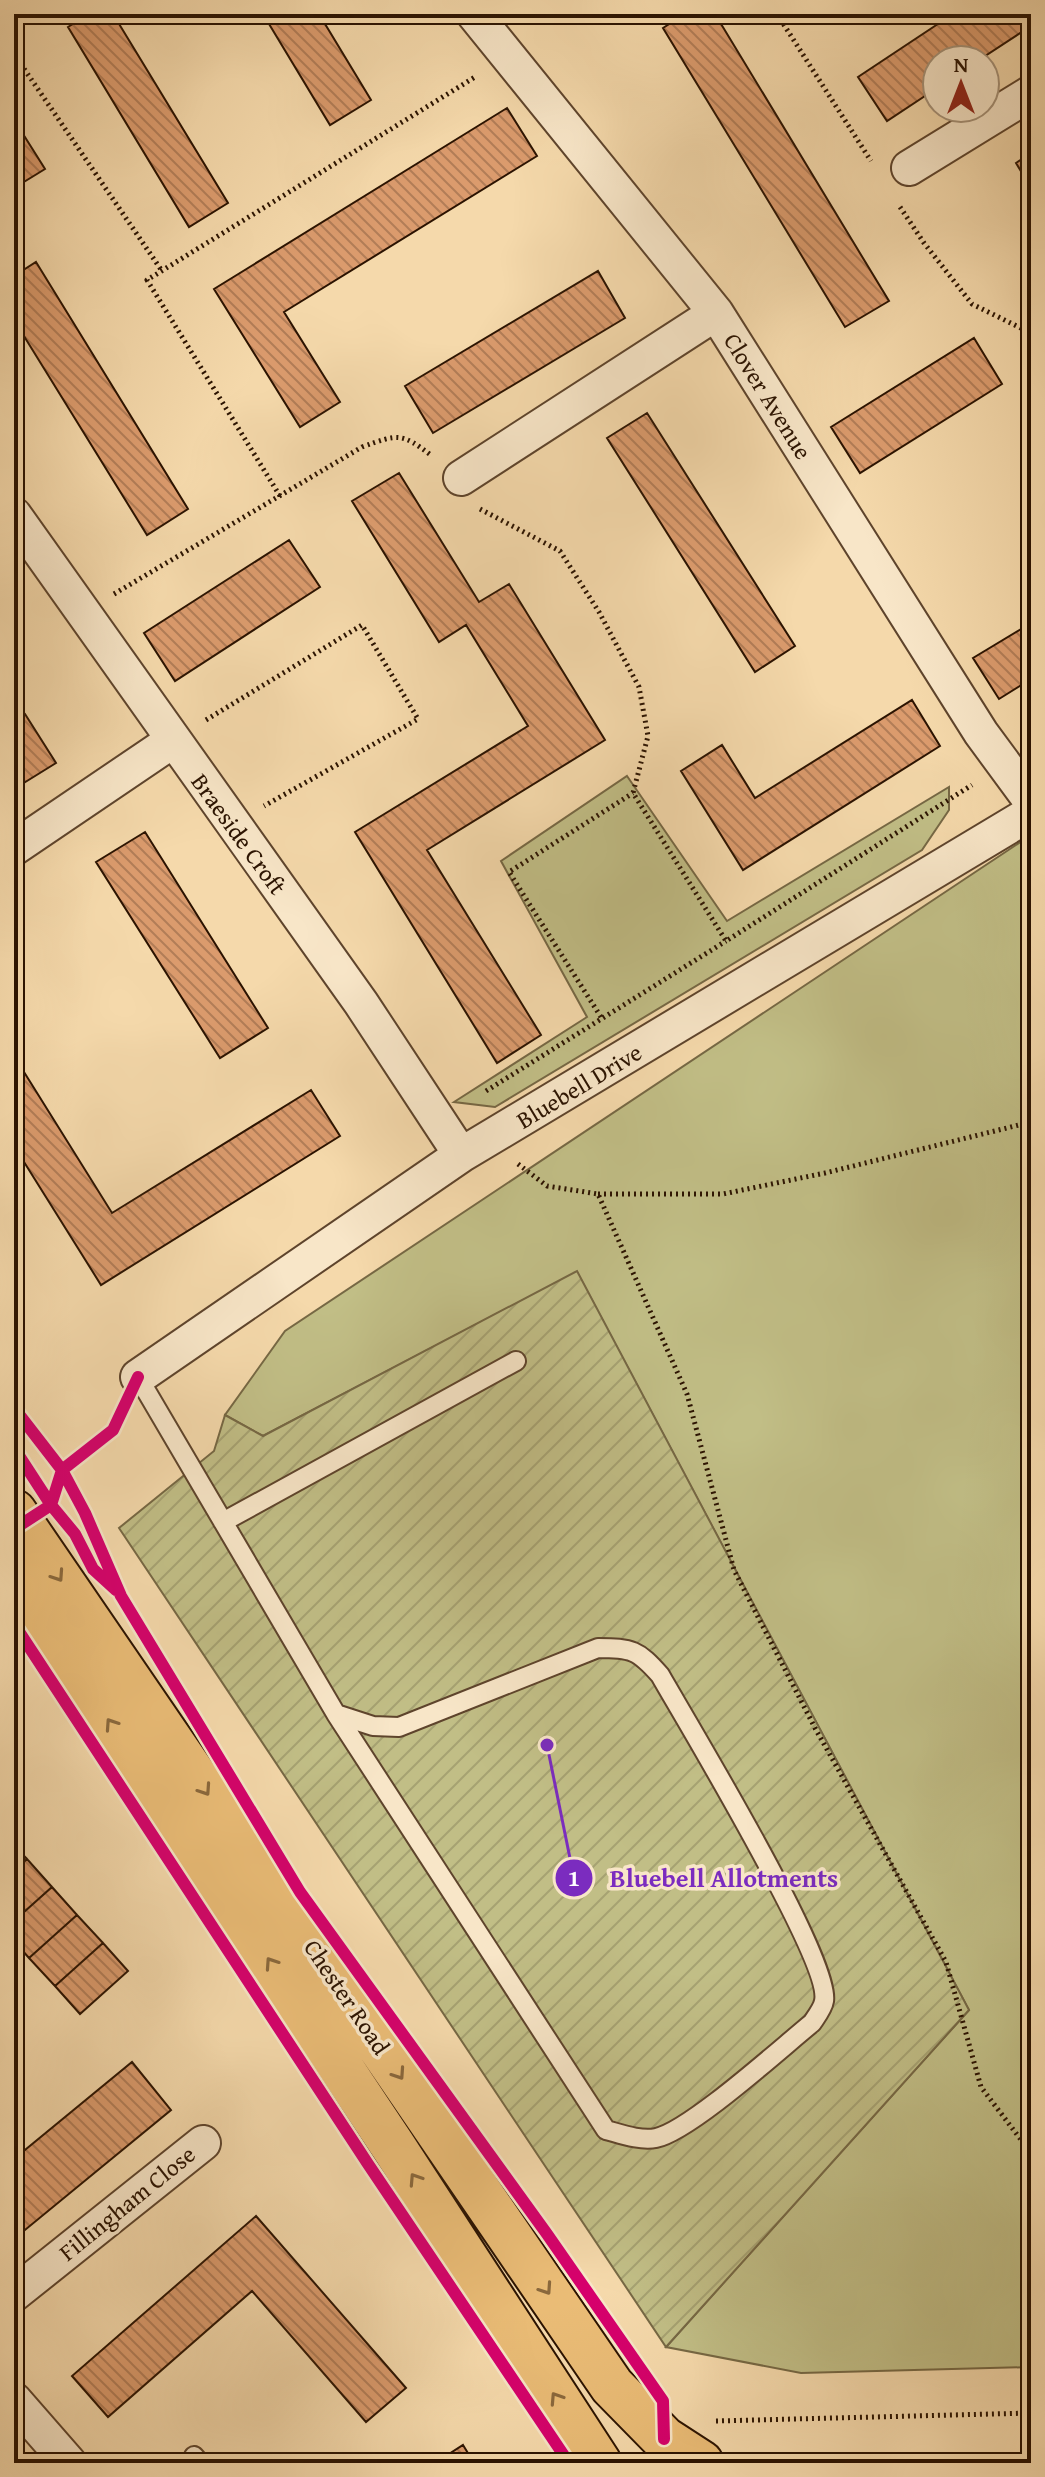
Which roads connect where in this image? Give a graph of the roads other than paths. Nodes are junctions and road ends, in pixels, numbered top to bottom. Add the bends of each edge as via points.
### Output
1 (474, 14) edge
2 (1031, 93) edge
3 (909, 168) dead end
4 (716, 313) junction
5 (461, 478) road end
6 (14, 515) edge
7 (172, 741) junction
8 (1031, 801) edge
9 (1031, 813) edge
10 (14, 848) edge
11 (475, 1148) junction
12 (516, 1361) dead end
13 (138, 1377) joint
14 (14, 1512) edge
15 (223, 1522) junction
16 (14, 1576) edge
17 (336, 1714) junction
18 (203, 2143) dead end
19 (14, 2294) edge
20 (14, 2400) edge
21 (69, 2463) edge
22 (599, 2463) edge
23 (701, 2463) edge

1 - 4 street, Clover Avenue
2 - 3 street
4 - 5 street
4 - 8 street, Clover Avenue via 981,733
6 - 7 street, Braeside Croft
7 - 10 street
7 - 11 street, Braeside Croft via 361,1003 438,1122
9 - 11 street, Bluebell Drive
11 - 13 street, Bluebell Drive
12 - 15 lane
13 - 15 lane
14 -> 23 highway, Chester Road via 612,2386 664,2439
15 - 17 lane
22 -> 16 highway, Chester Road
17 - 17 lane via 606,2130 656,2138 687,2124 812,2023 824,2001 820,1974 788,1903 660,1675 643,1656 622,1648 598,1648 399,1727 373,1726
18 - 19 street, Fillingham Close
20 - 21 street

